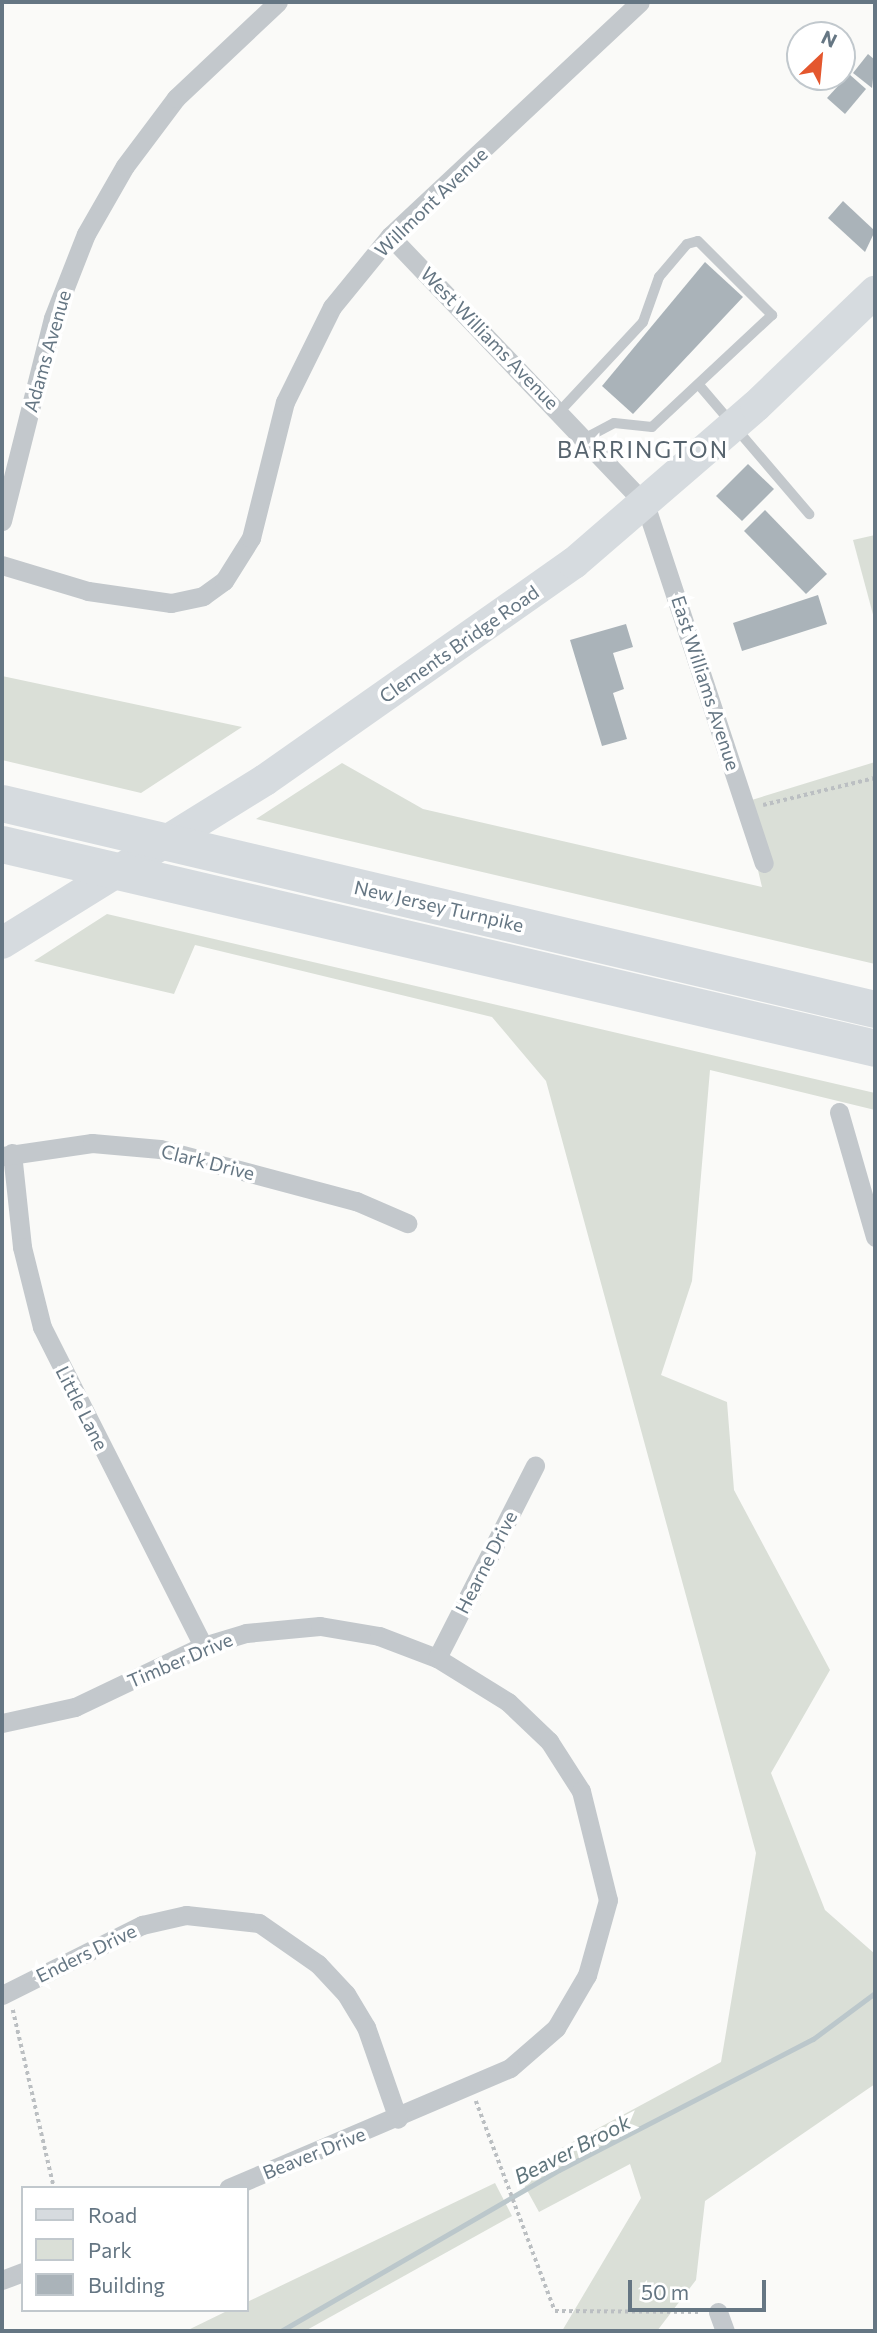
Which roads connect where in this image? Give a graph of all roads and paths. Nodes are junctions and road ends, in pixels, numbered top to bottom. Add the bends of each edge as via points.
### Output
1 (278, 2) edge
2 (640, 2) edge
3 (390, 236) junction
4 (875, 292) edge
5 (699, 385) junction
6 (561, 410) junction
7 (733, 426) junction
8 (586, 438) junction
9 (645, 504) junction
10 (810, 514) dead end
11 (2, 521) edge
12 (2, 565) edge
13 (875, 778) edge
14 (2, 803) edge
15 (761, 806) dead end
16 (2, 844) edge
17 (764, 863) dead end
18 (2, 943) edge
19 (875, 1009) edge
20 (875, 1048) edge
21 (839, 1112) dead end
22 (7, 1155) edge
23 (407, 1223) dead end
24 (875, 1237) edge
25 (535, 1465) dead end
26 (203, 1646) junction
27 (437, 1658) junction
28 (2, 1723) edge
29 (5, 1993) edge
30 (471, 2086) junction
31 (398, 2119) junction
32 (53, 2186) edge
33 (234, 2186) edge
34 (21, 2273) edge
35 (2, 2280) edge
36 (718, 2312) joint
37 (725, 2331) edge

1 - 11 street, Adams Avenue via 176,98 125,166 86,234 53,318
2 - 3 street, Willmont Avenue
3 - 6 street, West Williams Avenue
3 - 12 street, Willmont Avenue via 306,351 285,402 251,538 235,568 212,590 171,603 88,591
4 - 7 main road, Clements Bridge Road
5 - 6 lane via 772,314 698,241 687,244 659,277 643,322
5 - 7 lane
5 - 8 lane via 652,427 614,423
6 - 8 street, West Williams Avenue
7 - 9 main road, Clements Bridge Road
7 - 10 lane
8 - 9 street, West Williams Avenue
9 - 17 street, East Williams Avenue
9 - 18 main road, Clements Bridge Road via 574,563 265,780
13 - 15 path
14 - 19 highway, New Jersey Turnpike
16 - 20 highway, New Jersey Turnpike
21 - 24 street
22 - 23 street, Clark Drive via 92,1143 160,1149 356,1201
22 - 26 street, Little Lane via 22,1247 42,1327
25 - 27 street, Hearne Drive
26 - 27 street, Timber Drive via 246,1633 320,1626 379,1636
26 - 28 street, Timber Drive via 75,1707
27 - 30 street, Timber Drive via 508,1702 549,1741 581,1791 608,1900 587,1975 556,2028 510,2068
29 - 31 street, Enders Drive via 142,1925 186,1915 259,1923 318,1964 346,1994 366,2027
29 - 32 path
30 - 31 street, Timber Drive
30 - 36 path via 555,2311
31 - 33 street, Beaver Drive
34 - 35 street
36 - 37 street

